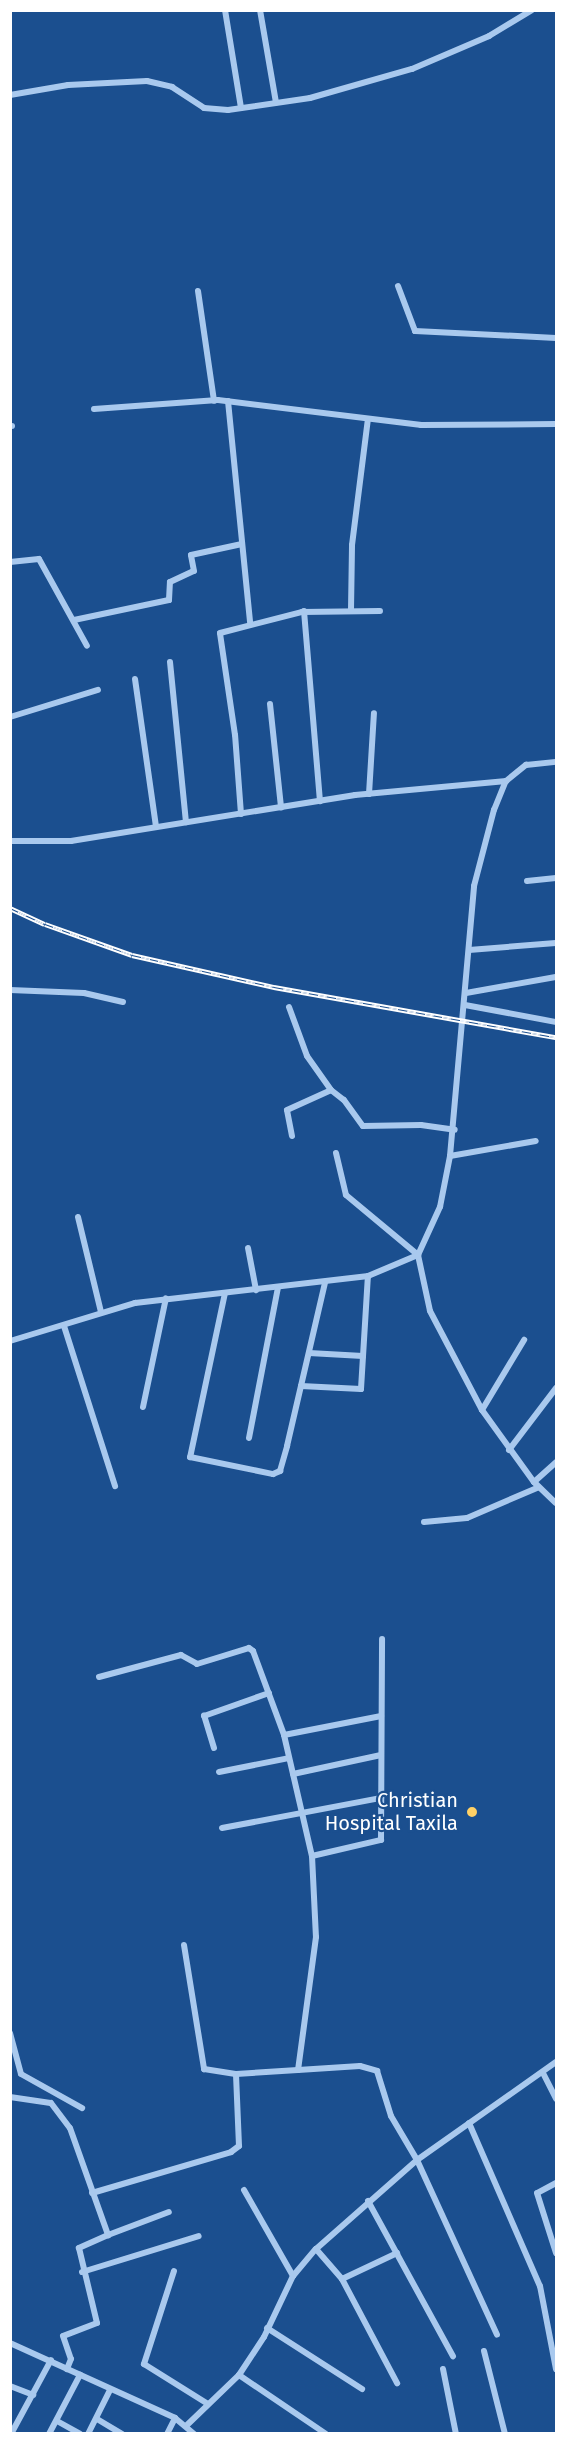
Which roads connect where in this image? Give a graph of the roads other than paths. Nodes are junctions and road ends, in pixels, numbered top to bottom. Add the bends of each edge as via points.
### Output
1 (225, 10) edge
2 (260, 10) edge
3 (532, 10) edge
4 (10, 95) edge
5 (276, 103) junction
6 (241, 108) junction
7 (398, 286) dead end
8 (198, 291) dead end
9 (556, 338) edge
10 (214, 401) junction
11 (228, 401) junction
12 (94, 409) dead end
13 (368, 419) junction
14 (556, 424) edge
15 (242, 544) junction
16 (10, 562) edge
17 (351, 610) junction
18 (380, 611) dead end
19 (304, 612) junction
20 (75, 621) junction
21 (250, 623) junction
22 (87, 646) dead end
23 (171, 662) dead end
24 (135, 680) dead end
25 (98, 690) dead end
26 (270, 704) dead end
27 (374, 713) dead end
28 (10, 717) edge
29 (556, 762) edge
30 (506, 781) junction
31 (369, 794) junction
32 (320, 801) junction
33 (281, 807) junction
34 (241, 814) junction
35 (186, 822) junction
36 (156, 827) junction
37 (10, 841) edge
38 (556, 878) edge
39 (527, 881) dead end
40 (556, 943) edge
41 (469, 951) junction
42 (556, 976) edge
43 (10, 990) edge
44 (466, 993) junction
45 (123, 1002) dead end
46 (465, 1005) junction
47 (289, 1007) dead end
48 (556, 1022) edge
49 (330, 1090) junction
50 (454, 1130) junction
51 (292, 1136) dead end
52 (536, 1141) dead end
53 (336, 1153) dead end
54 (450, 1155) junction
55 (78, 1216) dead end
56 (248, 1248) dead end
57 (418, 1255) junction
58 (368, 1276) junction
59 (325, 1283) junction
60 (278, 1288) junction
61 (256, 1290) junction
62 (225, 1293) junction
63 (166, 1298) junction
64 (101, 1312) junction
65 (64, 1326) junction
66 (524, 1340) dead end
67 (10, 1341) edge
68 (309, 1353) junction
69 (363, 1356) junction
70 (301, 1386) junction
71 (556, 1388) edge
72 (143, 1407) dead end
73 (482, 1410) junction
74 (249, 1438) dead end
75 (509, 1450) junction
76 (556, 1462) edge
77 (537, 1485) junction
78 (115, 1486) dead end
79 (556, 1503) edge
80 (424, 1522) dead end
81 (382, 1639) dead end
82 (99, 1677) dead end
83 (268, 1693) junction
84 (381, 1716) junction
85 (284, 1735) junction
86 (214, 1748) dead end
87 (381, 1755) junction
88 (289, 1758) junction
89 (219, 1772) dead end
90 (293, 1774) junction
91 (381, 1798) junction
92 (303, 1813) junction
93 (222, 1828) dead end
94 (312, 1856) junction
95 (184, 1945) dead end
96 (10, 2033) edge
97 (556, 2062) edge
98 (298, 2070) junction
99 (543, 2073) junction
100 (236, 2074) junction
101 (10, 2097) edge
102 (556, 2099) edge
103 (82, 2108) dead end
104 (469, 2122) junction
105 (417, 2160) junction
106 (556, 2183) edge
107 (244, 2190) dead end
108 (92, 2193) junction
109 (368, 2201) junction
110 (169, 2212) dead end
111 (108, 2235) junction
112 (200, 2236) dead end
113 (316, 2249) junction
114 (398, 2253) junction
115 (556, 2253) edge
116 (174, 2271) dead end
117 (82, 2272) junction
118 (293, 2276) junction
119 (342, 2279) junction
120 (267, 2328) junction
121 (497, 2335) dead end
122 (10, 2343) edge
123 (484, 2351) dead end
124 (453, 2356) dead end
125 (51, 2360) junction
126 (68, 2369) junction
127 (443, 2369) dead end
128 (556, 2369) edge
129 (80, 2375) junction
130 (239, 2375) junction
131 (397, 2383) dead end
132 (10, 2386) edge
133 (362, 2389) dead end
134 (110, 2390) junction
135 (33, 2395) junction
136 (208, 2404) junction
137 (176, 2418) junction
138 (97, 2419) junction
139 (57, 2421) junction
140 (186, 2426) junction
141 (11, 2433) edge
142 (49, 2433) edge
143 (80, 2433) edge
144 (88, 2433) edge
145 (122, 2433) edge
146 (167, 2433) edge
147 (194, 2433) edge
148 (326, 2433) edge
149 (456, 2433) edge
150 (505, 2433) edge

1 - 6 street
2 - 5 street
3 - 5 street via 489,36 374,83
4 - 6 street via 68,85 147,81 172,87 204,108
5 - 6 street
7 - 9 street via 415,331
8 - 10 street
10 - 11 street
10 - 12 street
11 - 13 street
11 - 15 street
13 - 14 street via 488,427
13 - 17 street via 352,545
15 - 20 street via 191,555 194,571 170,582 169,600
15 - 21 street
16 - 20 street via 39,559
17 - 18 street
17 - 19 street
19 - 21 street
19 - 32 street
20 - 22 street
21 - 34 street via 220,633 235,735
23 - 35 street
24 - 36 street
25 - 28 street
26 - 33 street
27 - 31 street
29 - 30 street via 526,765
30 - 31 street
30 - 41 street via 494,810 474,886
31 - 32 street
32 - 33 street
33 - 34 street
34 - 35 street
35 - 36 street
36 - 37 street via 70,841
38 - 39 street
40 - 41 street
41 - 44 street
42 - 44 street
43 - 45 street via 84,993
44 - 46 street
46 - 48 street
46 - 50 street
47 - 49 street via 307,1056
49 - 50 street via 344,1100 363,1126 400,1124
49 - 51 street via 287,1110
50 - 54 street
52 - 54 street
53 - 57 street via 346,1195
54 - 57 street via 440,1208
55 - 64 street
56 - 61 street
57 - 58 street
57 - 73 street via 430,1311
58 - 59 street
58 - 69 street
59 - 60 street
59 - 68 street
60 - 61 street
60 - 74 street
61 - 62 street
62 - 63 street
62 - 70 street via 190,1457 273,1474 280,1471
63 - 64 street
63 - 72 street
64 - 65 street
65 - 67 street
65 - 78 street
66 - 73 street
68 - 69 street
68 - 70 street
69 - 70 street via 359,1390
71 - 75 street
73 - 75 street
75 - 77 street
76 - 77 street
77 - 79 street
77 - 80 street via 467,1518
81 - 84 street
82 - 83 street via 181,1654 197,1664 249,1648 257,1659
83 - 85 street
83 - 86 street via 204,1716
84 - 85 street
84 - 87 street
85 - 88 street
87 - 90 street
87 - 91 street
88 - 89 street
88 - 90 street
90 - 92 street
91 - 92 street
91 - 94 street via 381,1840
92 - 93 street
92 - 94 street
94 - 98 street via 316,1937
95 - 100 street via 204,2069
96 - 103 street via 21,2074
97 - 99 street
98 - 100 street
98 - 105 street via 360,2066 377,2071 391,2116 409,2153
99 - 102 street
99 - 104 street
100 - 108 street via 239,2146 231,2152
101 - 108 street via 51,2103 70,2128
104 - 105 street
104 - 128 street via 540,2286
105 - 109 street
105 - 121 street
106 - 115 street via 537,2193
107 - 118 street
108 - 111 street
109 - 113 street
109 - 114 street
110 - 111 street
111 - 117 street via 79,2248
112 - 117 street
113 - 118 street
113 - 119 street
114 - 119 street
114 - 124 street
116 - 136 street via 144,2364
117 - 126 street via 97,2323 63,2336 71,2359
118 - 120 street
119 - 131 street
120 - 130 street
120 - 133 street
122 - 125 street
123 - 150 street
125 - 126 street
125 - 135 street
126 - 129 street
127 - 149 street
129 - 134 street
129 - 139 street
130 - 136 street
130 - 148 street
132 - 135 street
134 - 137 street
134 - 138 street
135 - 141 street
136 - 140 street
137 - 140 street
137 - 146 street
138 - 144 street
138 - 145 street
139 - 142 street
139 - 143 street
140 - 147 street

